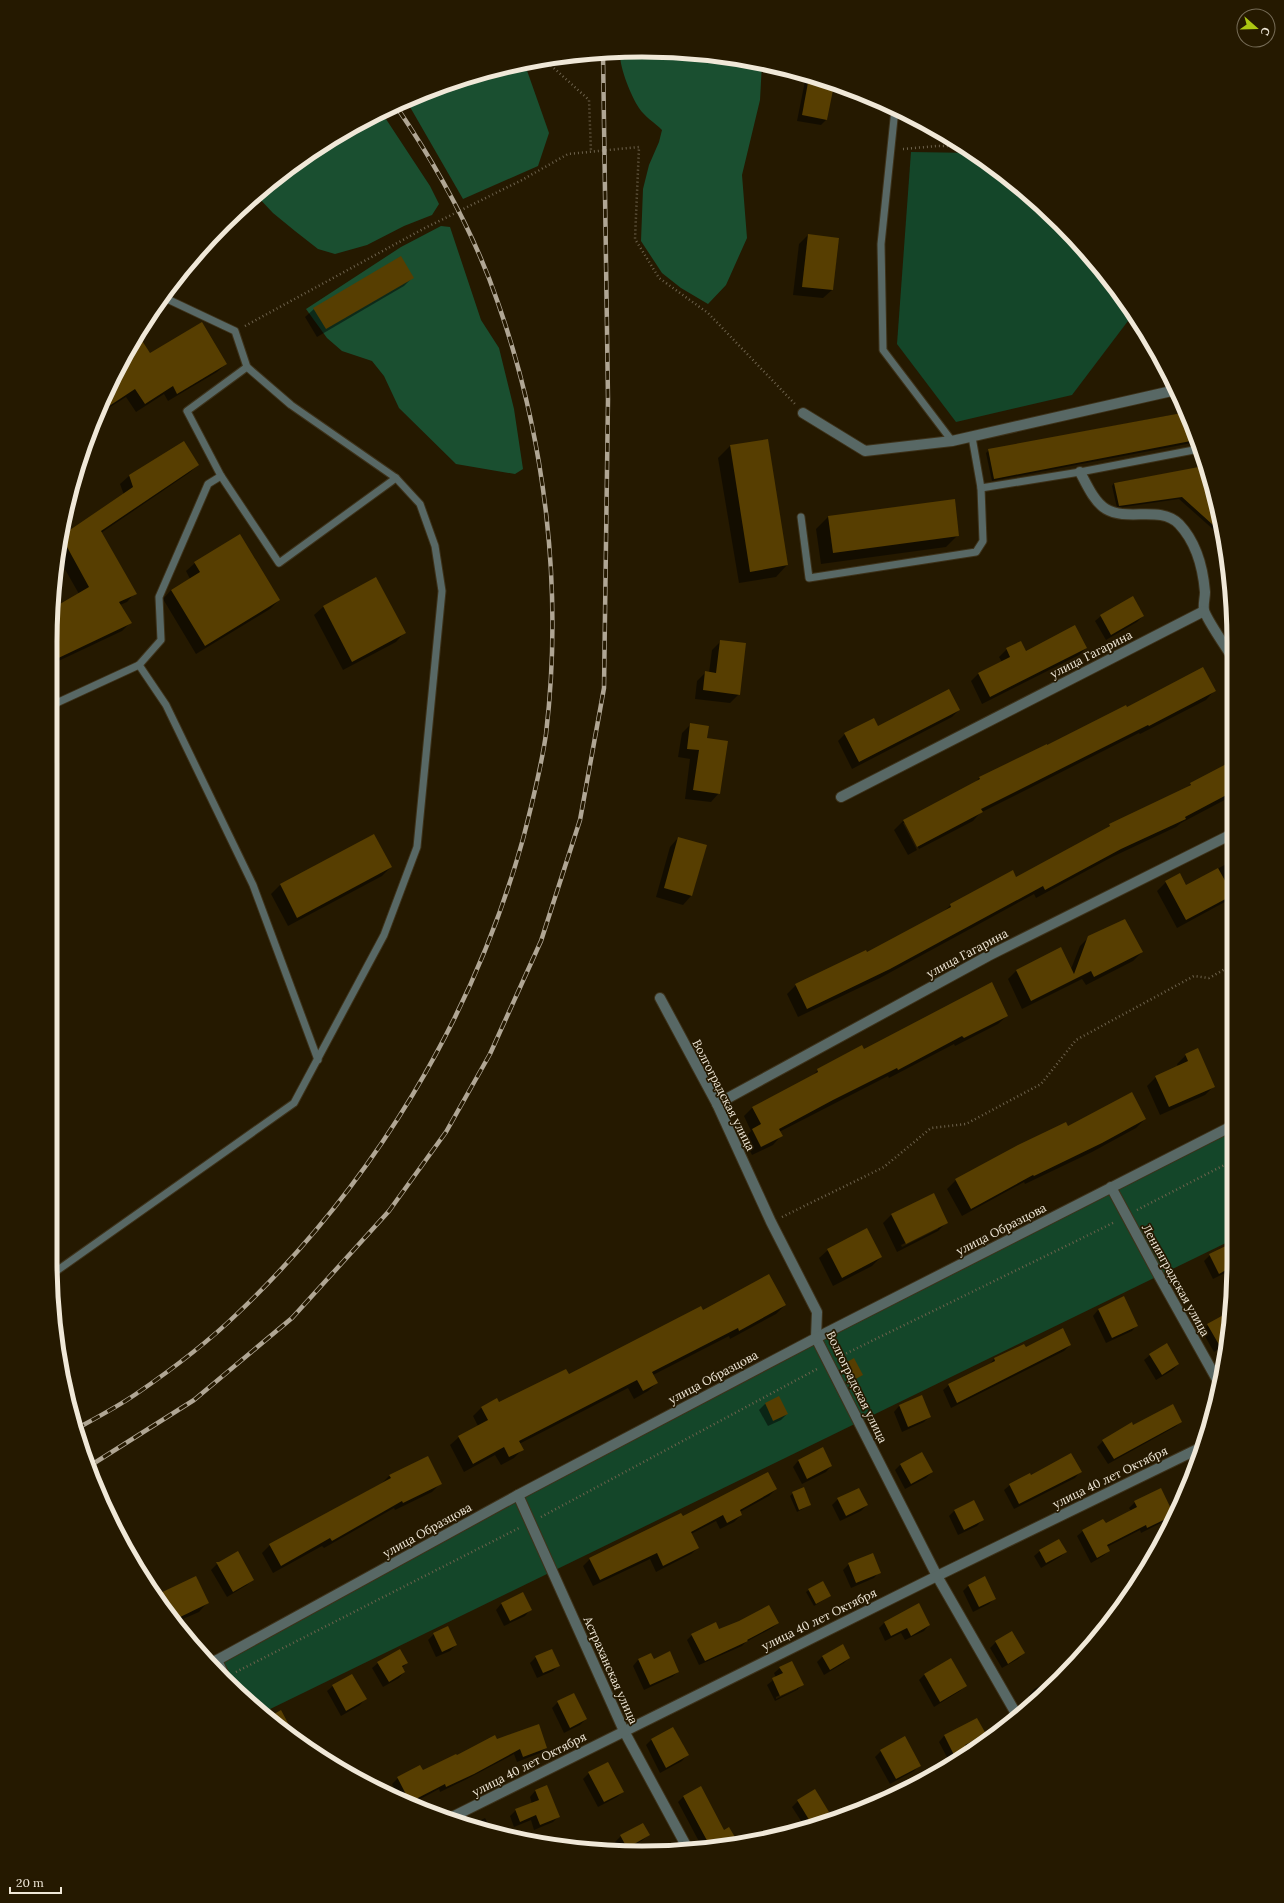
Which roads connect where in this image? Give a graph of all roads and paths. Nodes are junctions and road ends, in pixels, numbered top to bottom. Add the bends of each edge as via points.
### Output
1 (550, 65) edge
2 (894, 114) edge
3 (952, 147) edge
4 (902, 149) dead end
5 (592, 152) junction
6 (168, 300) edge
7 (235, 331) junction
8 (247, 367) junction
9 (1171, 391) edge
10 (803, 413) joint
11 (972, 437) junction
12 (952, 441) junction
13 (1194, 450) edge
14 (1080, 472) junction
15 (221, 476) junction
16 (396, 478) junction
17 (981, 488) junction
18 (801, 517) dead end
19 (1204, 611) junction
20 (1227, 649) edge
21 (139, 665) junction
22 (57, 703) edge
23 (841, 797) dead end
24 (1227, 836) edge
25 (1227, 968) edge
26 (660, 998) dead end
27 (318, 1060) junction
28 (717, 1104) junction
29 (1227, 1129) edge
30 (1227, 1164) edge
31 (1111, 1187) junction
32 (1126, 1216) junction
33 (771, 1222) junction
34 (57, 1270) edge
35 (816, 1338) junction
36 (829, 1362) junction
37 (1216, 1377) edge
38 (1196, 1450) edge
39 (518, 1495) junction
40 (531, 1522) junction
41 (937, 1576) junction
42 (215, 1661) edge
43 (232, 1679) edge
44 (1015, 1712) edge
45 (624, 1731) junction
46 (455, 1815) edge
47 (685, 1844) edge

1 - 5 path via 589,100
2 - 12 lane via 881,244 883,350
3 - 4 path
5 - 7 path via 568,154
5 - 10 path via 639,147 635,239 659,278 708,313
6 - 7 lane
7 - 8 lane
8 - 15 lane via 187,411
8 - 16 lane via 290,405
9 - 11 street
10 - 12 street via 864,451
11 - 12 street
11 - 17 lane
13 - 14 lane
14 - 17 lane
14 - 19 street via 1094,497 1105,509 1119,514 1165,516 1178,524 1193,544 1202,569
15 - 16 lane via 279,563
15 - 21 lane via 208,484 159,597 161,640
16 - 27 lane via 420,504 435,546 442,591 417,847 384,934
17 - 18 lane via 983,541 976,552 810,578
19 - 20 street
19 - 23 street, улица Гагарина
21 - 22 lane
21 - 27 lane via 166,705 253,885
24 - 28 street, улица Гагарина via 988,956
25 - 33 path via 1209,978 1194,976 1076,1040 1041,1084 966,1124 931,1128 884,1167
26 - 28 street, Волгоградская улица
27 - 34 lane via 294,1103
28 - 33 street, Волгоградская улица
29 - 31 street, улица Образцова
30 - 32 path
31 - 32 street, Ленинградская улица
31 - 35 street, улица Образцова
32 - 36 path
32 - 37 street, Ленинградская улица
33 - 35 street, Волгоградская улица via 817,1312
35 - 36 street, Волгоградская улица
35 - 39 street, улица Образцова
36 - 40 path
36 - 41 street, Волгоградская улица
38 - 41 street, улица 40 лет Октября
39 - 40 street, Астраханская улица
39 - 42 street, улица Образцова
40 - 43 path
40 - 45 street, Астраханская улица
41 - 44 street, Волгоградская улица
41 - 45 street, улица 40 лет Октября
45 - 46 street, улица 40 лет Октября
45 - 47 street, Астраханская улица

